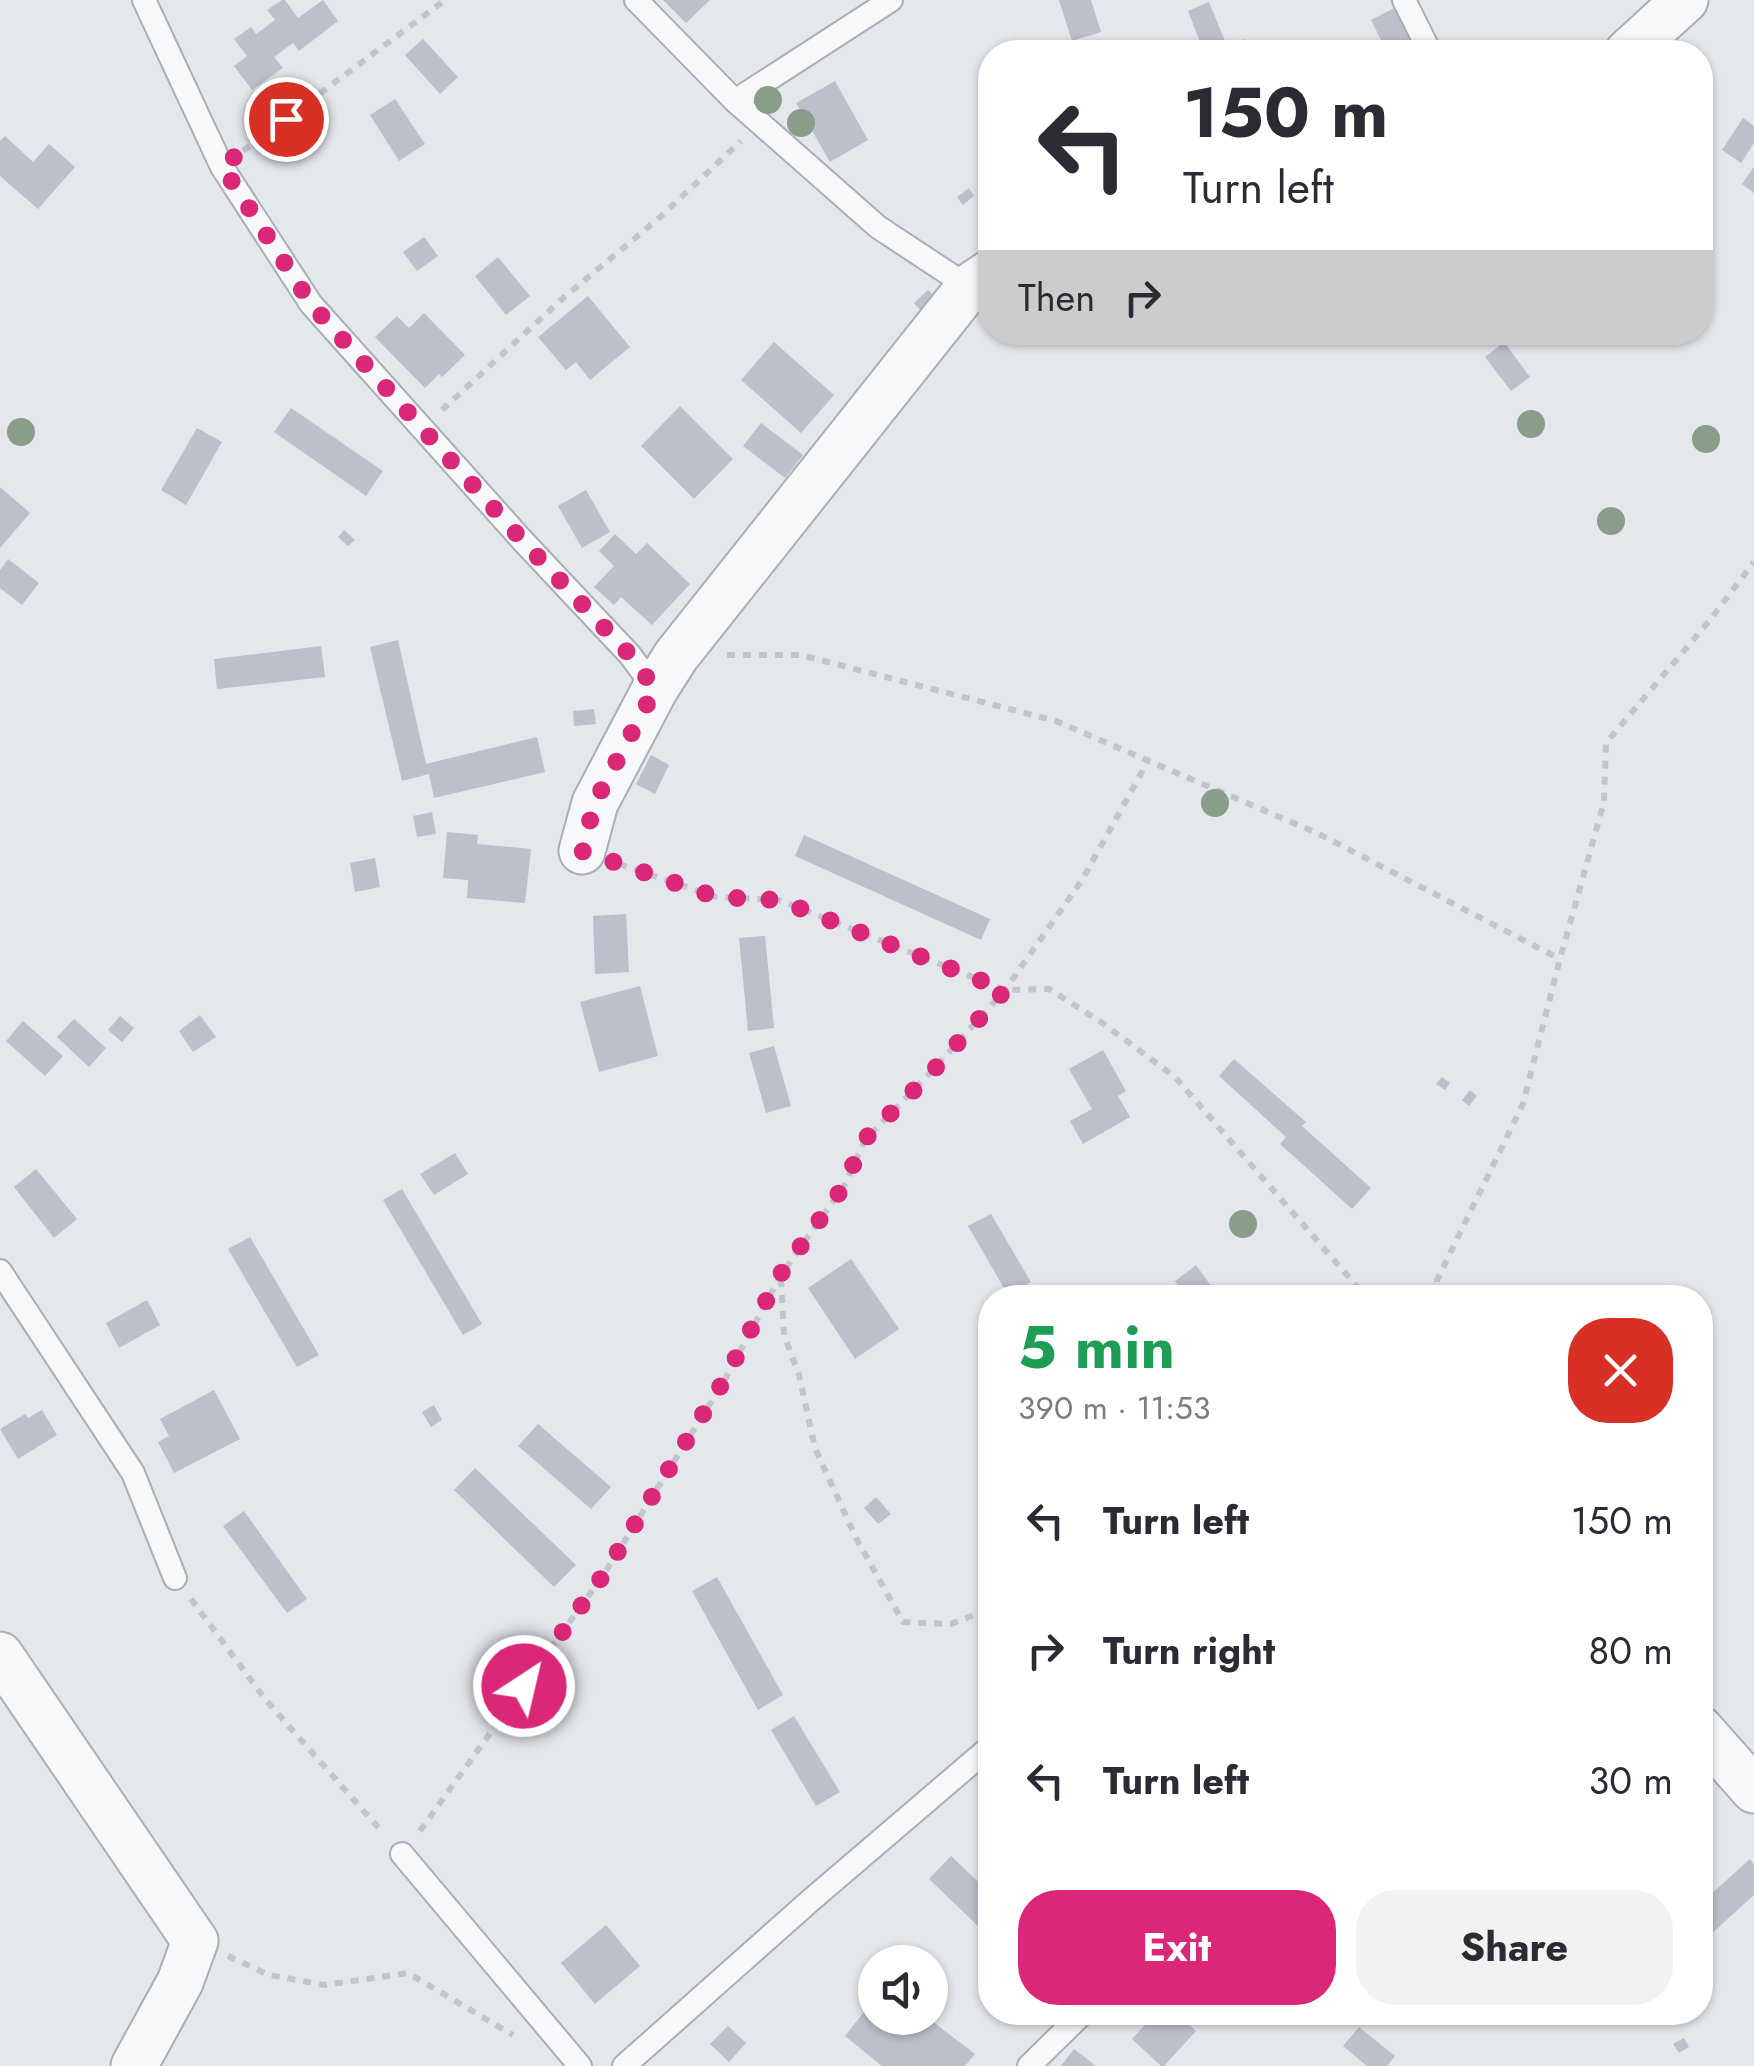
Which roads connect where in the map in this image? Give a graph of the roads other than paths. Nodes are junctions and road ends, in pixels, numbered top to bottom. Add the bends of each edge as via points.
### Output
1 (144, 0) edge
2 (636, 0) edge
3 (891, 0) edge
4 (1404, 0) edge
5 (1685, 0) edge
6 (1424, 40) edge
7 (1641, 40) edge
8 (735, 101) junction
9 (978, 279) edge
10 (978, 282) edge
11 (665, 672) junction
12 (582, 851) road end
13 (0, 1271) edge
14 (10, 1307) edge
15 (175, 1578) road end
16 (0, 1655) edge
17 (1713, 1744) edge
18 (978, 1758) edge
19 (1754, 1790) edge
20 (402, 1854) road end
21 (1071, 2025) edge
22 (575, 2061) edge
23 (134, 2066) edge
24 (624, 2066) edge
25 (1028, 2066) edge

1 - 11 lane via 222,166 311,304 630,655
2 - 8 lane
3 - 8 lane
4 - 6 lane
5 - 7 street
8 - 9 lane via 878,227
10 - 11 street
11 - 12 street via 595,802
13 - 14 lane
14 - 15 lane via 133,1473
16 - 23 street via 195,1941
17 - 19 street
18 - 24 lane
20 - 22 lane
21 - 25 lane

